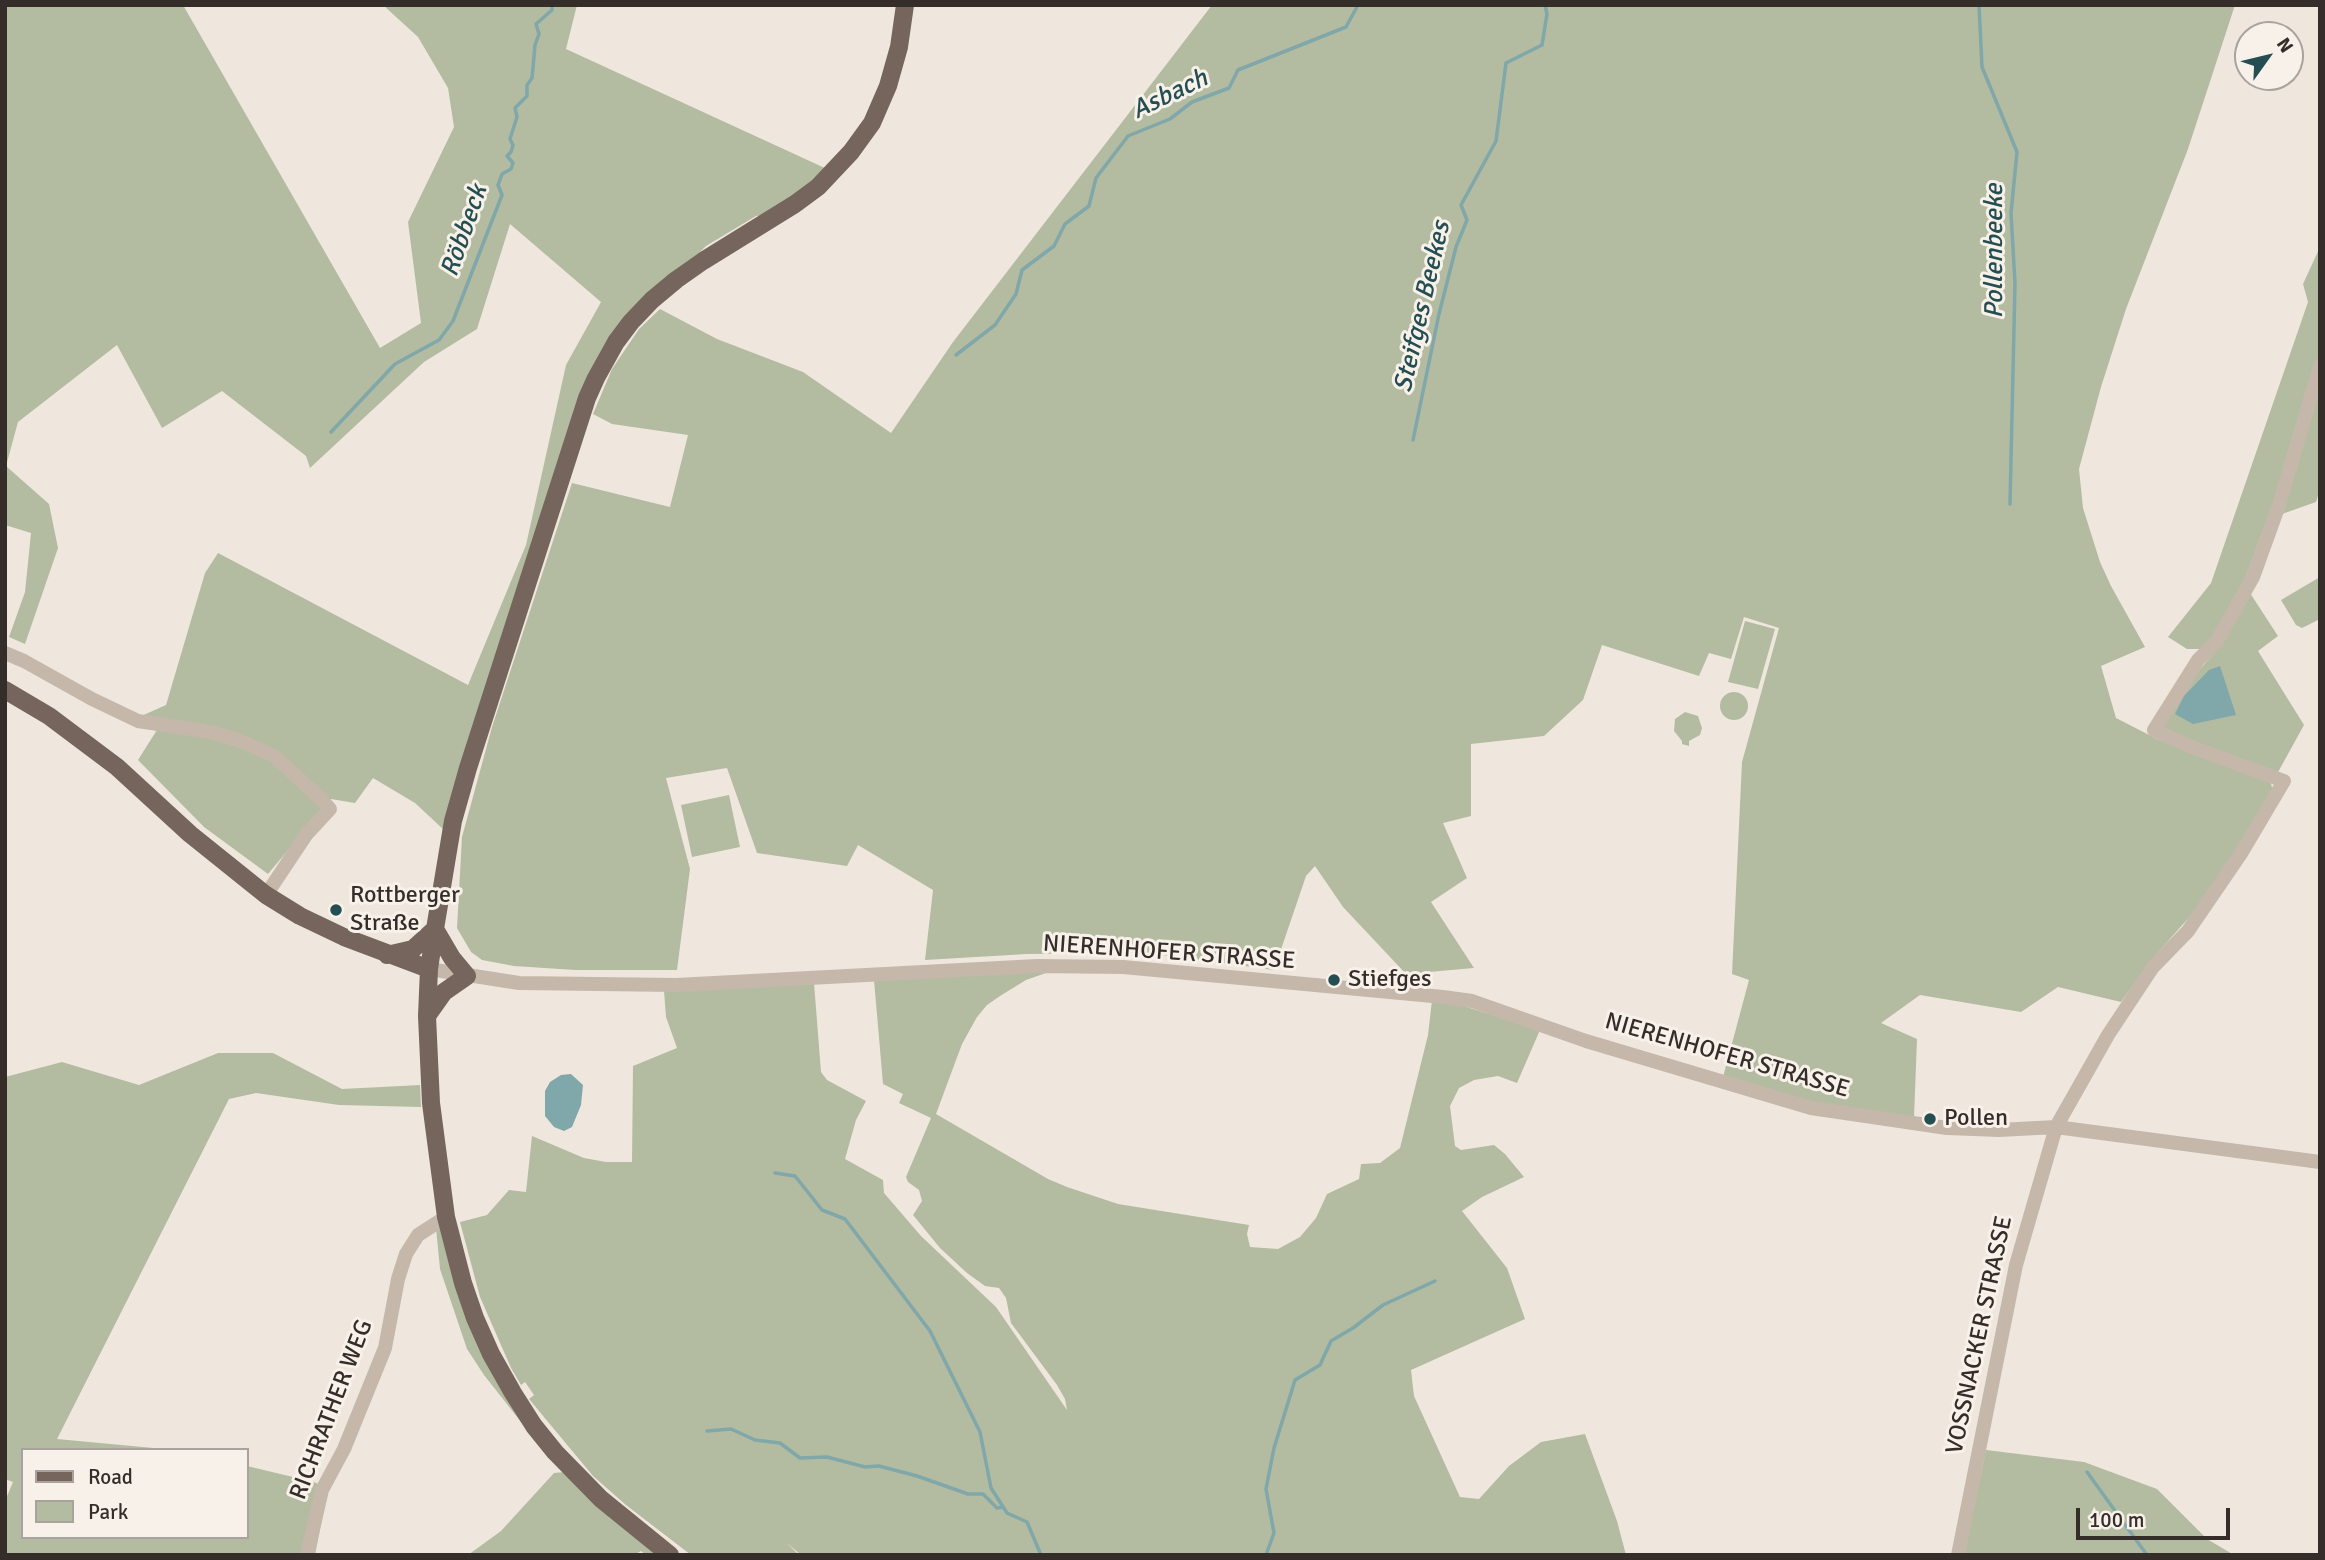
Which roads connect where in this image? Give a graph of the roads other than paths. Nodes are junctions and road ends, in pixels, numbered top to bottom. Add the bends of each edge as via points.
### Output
1 (905, 5) edge
2 (2320, 366) edge
3 (5, 653) edge
4 (5, 690) edge
5 (266, 895) junction
6 (435, 929) junction
7 (387, 955) junction
8 (429, 969) junction
9 (467, 976) junction
10 (427, 1016) junction
11 (2056, 1127) junction
12 (2320, 1162) edge
13 (446, 1217) junction
14 (307, 1555) edge
15 (670, 1555) edge
16 (1958, 1555) edge

1 - 6 main road via 891,79 872,123 850,152 818,187 676,279 652,300 631,321 596,378 468,768 453,821
2 - 11 street via 2253,577 2217,641 2198,660 2154,730 2284,781 2194,923 2153,967
3 - 5 street via 138,721 211,732 274,756 319,797 330,809 306,835
4 - 5 main road via 49,716 117,767
5 - 7 main road via 300,916
6 - 7 main road via 413,949
6 - 8 main road
6 - 9 main road
7 - 8 main road
8 - 9 street, NIERENHOFER STRASSE
8 - 10 main road
9 - 10 main road via 444,992
9 - 11 street, NIERENHOFER STRASSE via 562,985 676,985 1037,965 1443,997 1472,1001 1586,1041 1811,1108 1947,1128
10 - 13 main road via 430,1103
11 - 12 street, NIERENHOFER STRASSE
11 - 16 street, VOSSNACKER STRASSE via 2016,1265
13 - 14 street, RICHRATHER WEG via 410,1244 385,1348 322,1490
13 - 15 main road via 475,1318 523,1410 555,1452 601,1499

